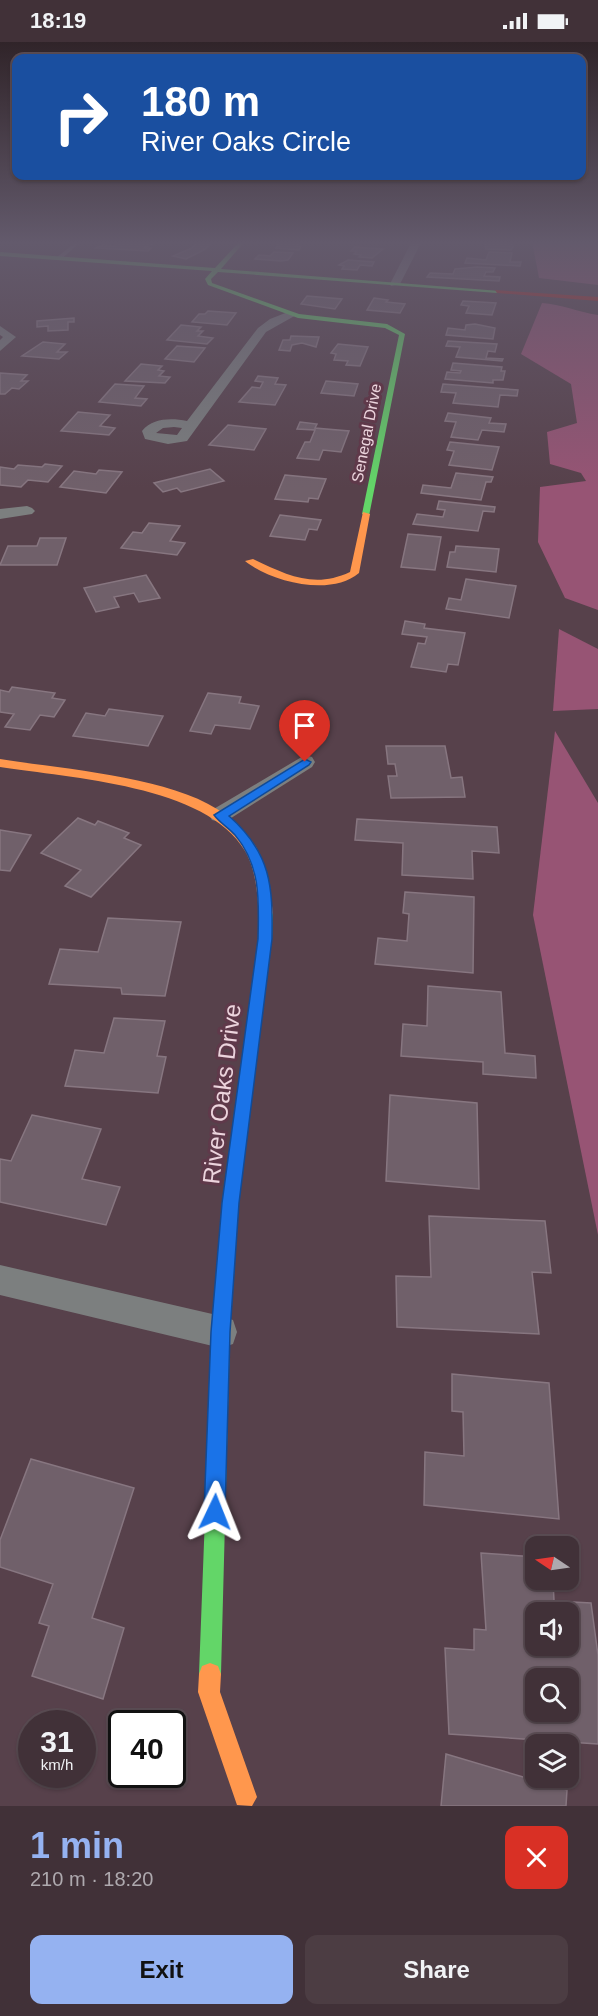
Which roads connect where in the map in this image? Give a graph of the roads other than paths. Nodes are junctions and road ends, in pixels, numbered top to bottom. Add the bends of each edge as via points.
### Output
1 (271, 323) edge
2 (354, 323) edge
3 (0, 329) edge
4 (0, 347) edge
5 (189, 427) dead end
6 (27, 511) dead end
7 (0, 514) edge
8 (250, 561) dead end
9 (0, 762) edge
10 (305, 762) dead end
11 (220, 815) junction
12 (0, 1280) edge
13 (221, 1332) junction
14 (246, 1797) dead end

1 - 5 street
2 - 8 street, Senegal Drive via 387,326 402,334 354,573 336,583 313,585
3 - 4 street via 10,337
6 - 7 street
9 - 11 street, River Oaks Drive via 161,789
10 - 11 street
11 - 13 street, River Oaks Drive via 256,855 266,897 265,939 230,1203
12 - 13 street
13 - 14 street, River Oaks Drive via 209,1692

